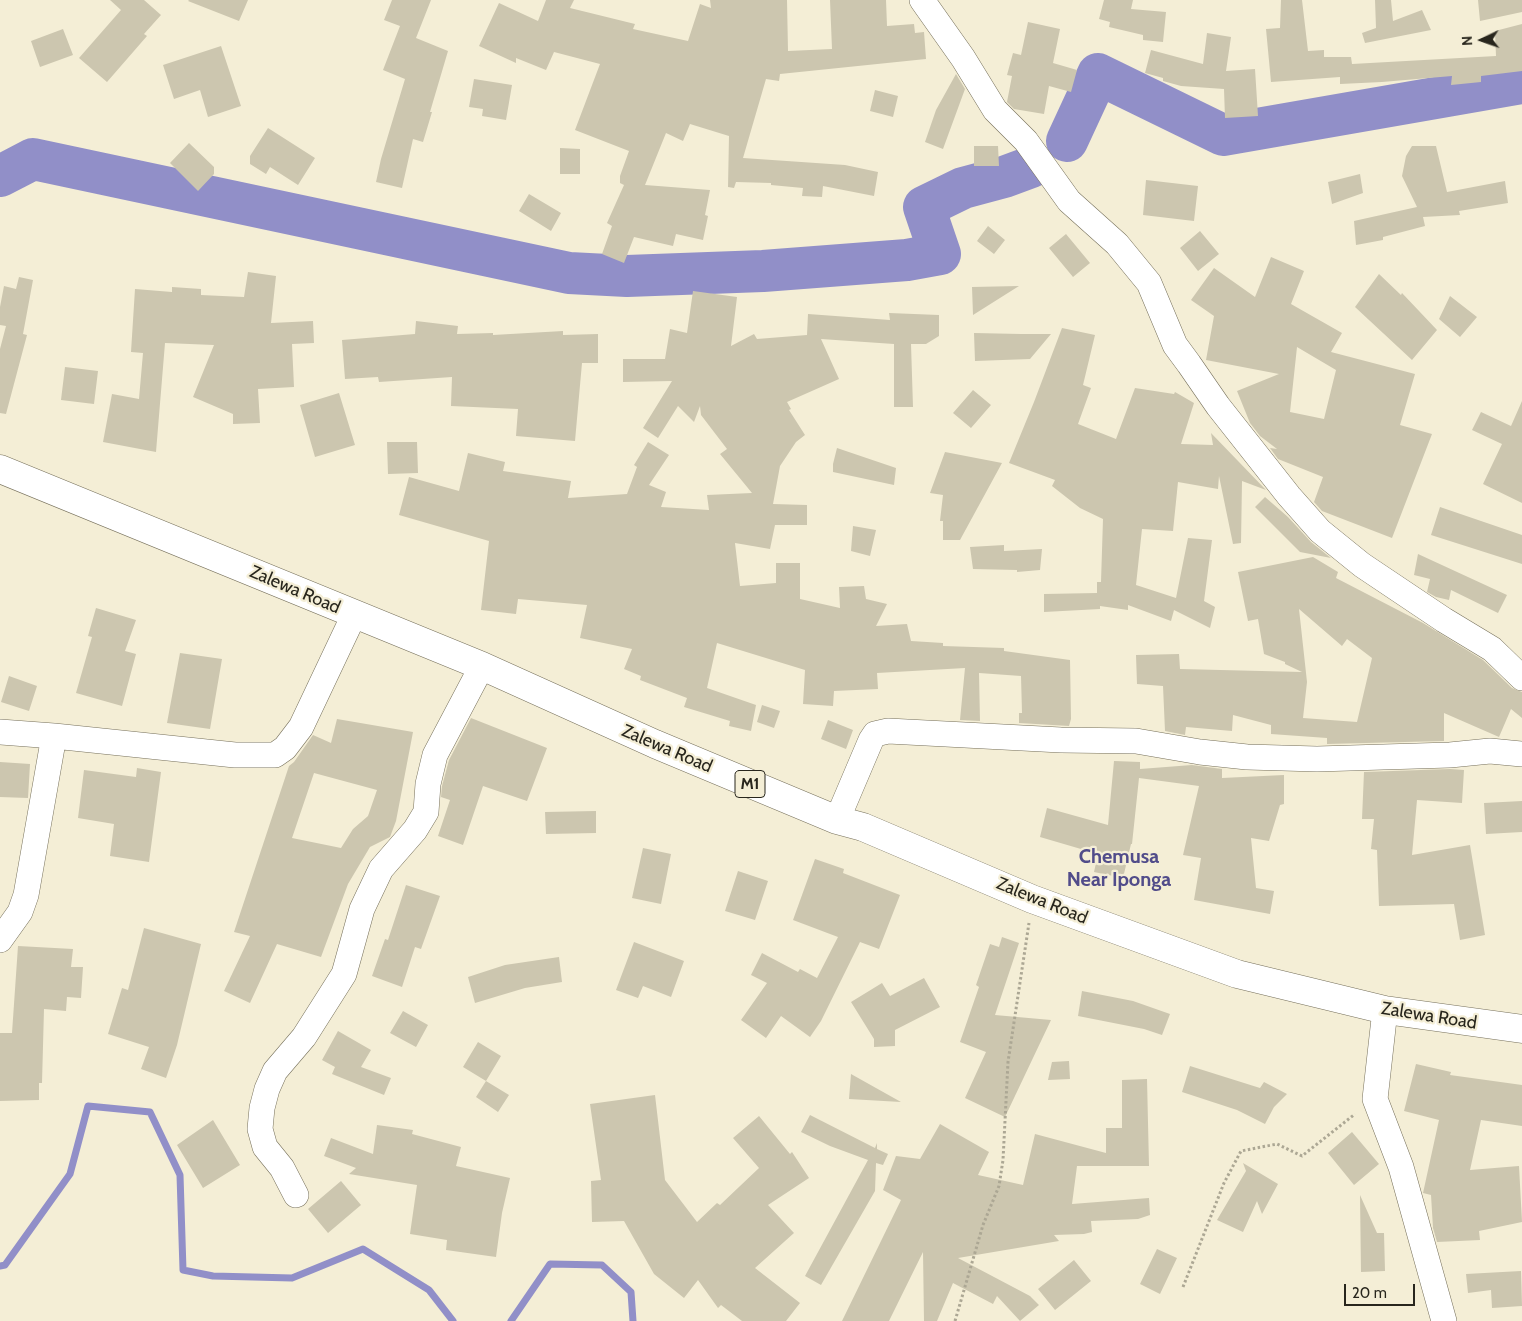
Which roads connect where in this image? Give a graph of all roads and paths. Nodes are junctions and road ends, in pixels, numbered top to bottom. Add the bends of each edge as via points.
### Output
1 (922, 0) edge
2 (0, 469) edge
3 (354, 615) junction
4 (482, 666) junction
5 (1522, 678) edge
6 (0, 732) edge
7 (54, 736) junction
8 (1522, 754) edge
9 (837, 820) junction
10 (1032, 899) junction
11 (0, 940) edge
12 (1385, 1010) junction
13 (1522, 1029) edge
14 (1375, 1099) junction
15 (296, 1195) dead end
16 (1183, 1287) dead end
17 (955, 1321) edge
18 (1444, 1321) edge

1 - 5 street via 995,110 1026,141 1069,201 1117,244 1148,284 1175,345 1289,496 1320,531 1362,565 1492,649
2 - 3 highway, Zalewa Road / M1
3 - 4 highway, Zalewa Road / M1
3 - 7 street via 301,727 285,748 275,755 234,755
4 - 9 highway, Zalewa Road / M1 via 655,744
4 - 15 street via 435,755 426,812 415,830 381,869 362,909 344,974 304,1037 275,1071 267,1089 260,1129 265,1147 282,1168
6 - 7 street
7 - 11 street via 26,895 20,912
8 - 9 street via 1490,751 1317,759 1246,757 1136,741 888,731 875,734 871,740
9 - 10 highway, Zalewa Road / M1 via 862,827
10 - 12 highway, Zalewa Road / M1 via 1237,974
10 - 17 path via 1008,1062 999,1186 983,1225
12 - 13 highway, Zalewa Road / M1
12 - 14 street
14 - 16 path via 1302,1156 1277,1144 1241,1151 1224,1183
14 - 18 street via 1401,1167

